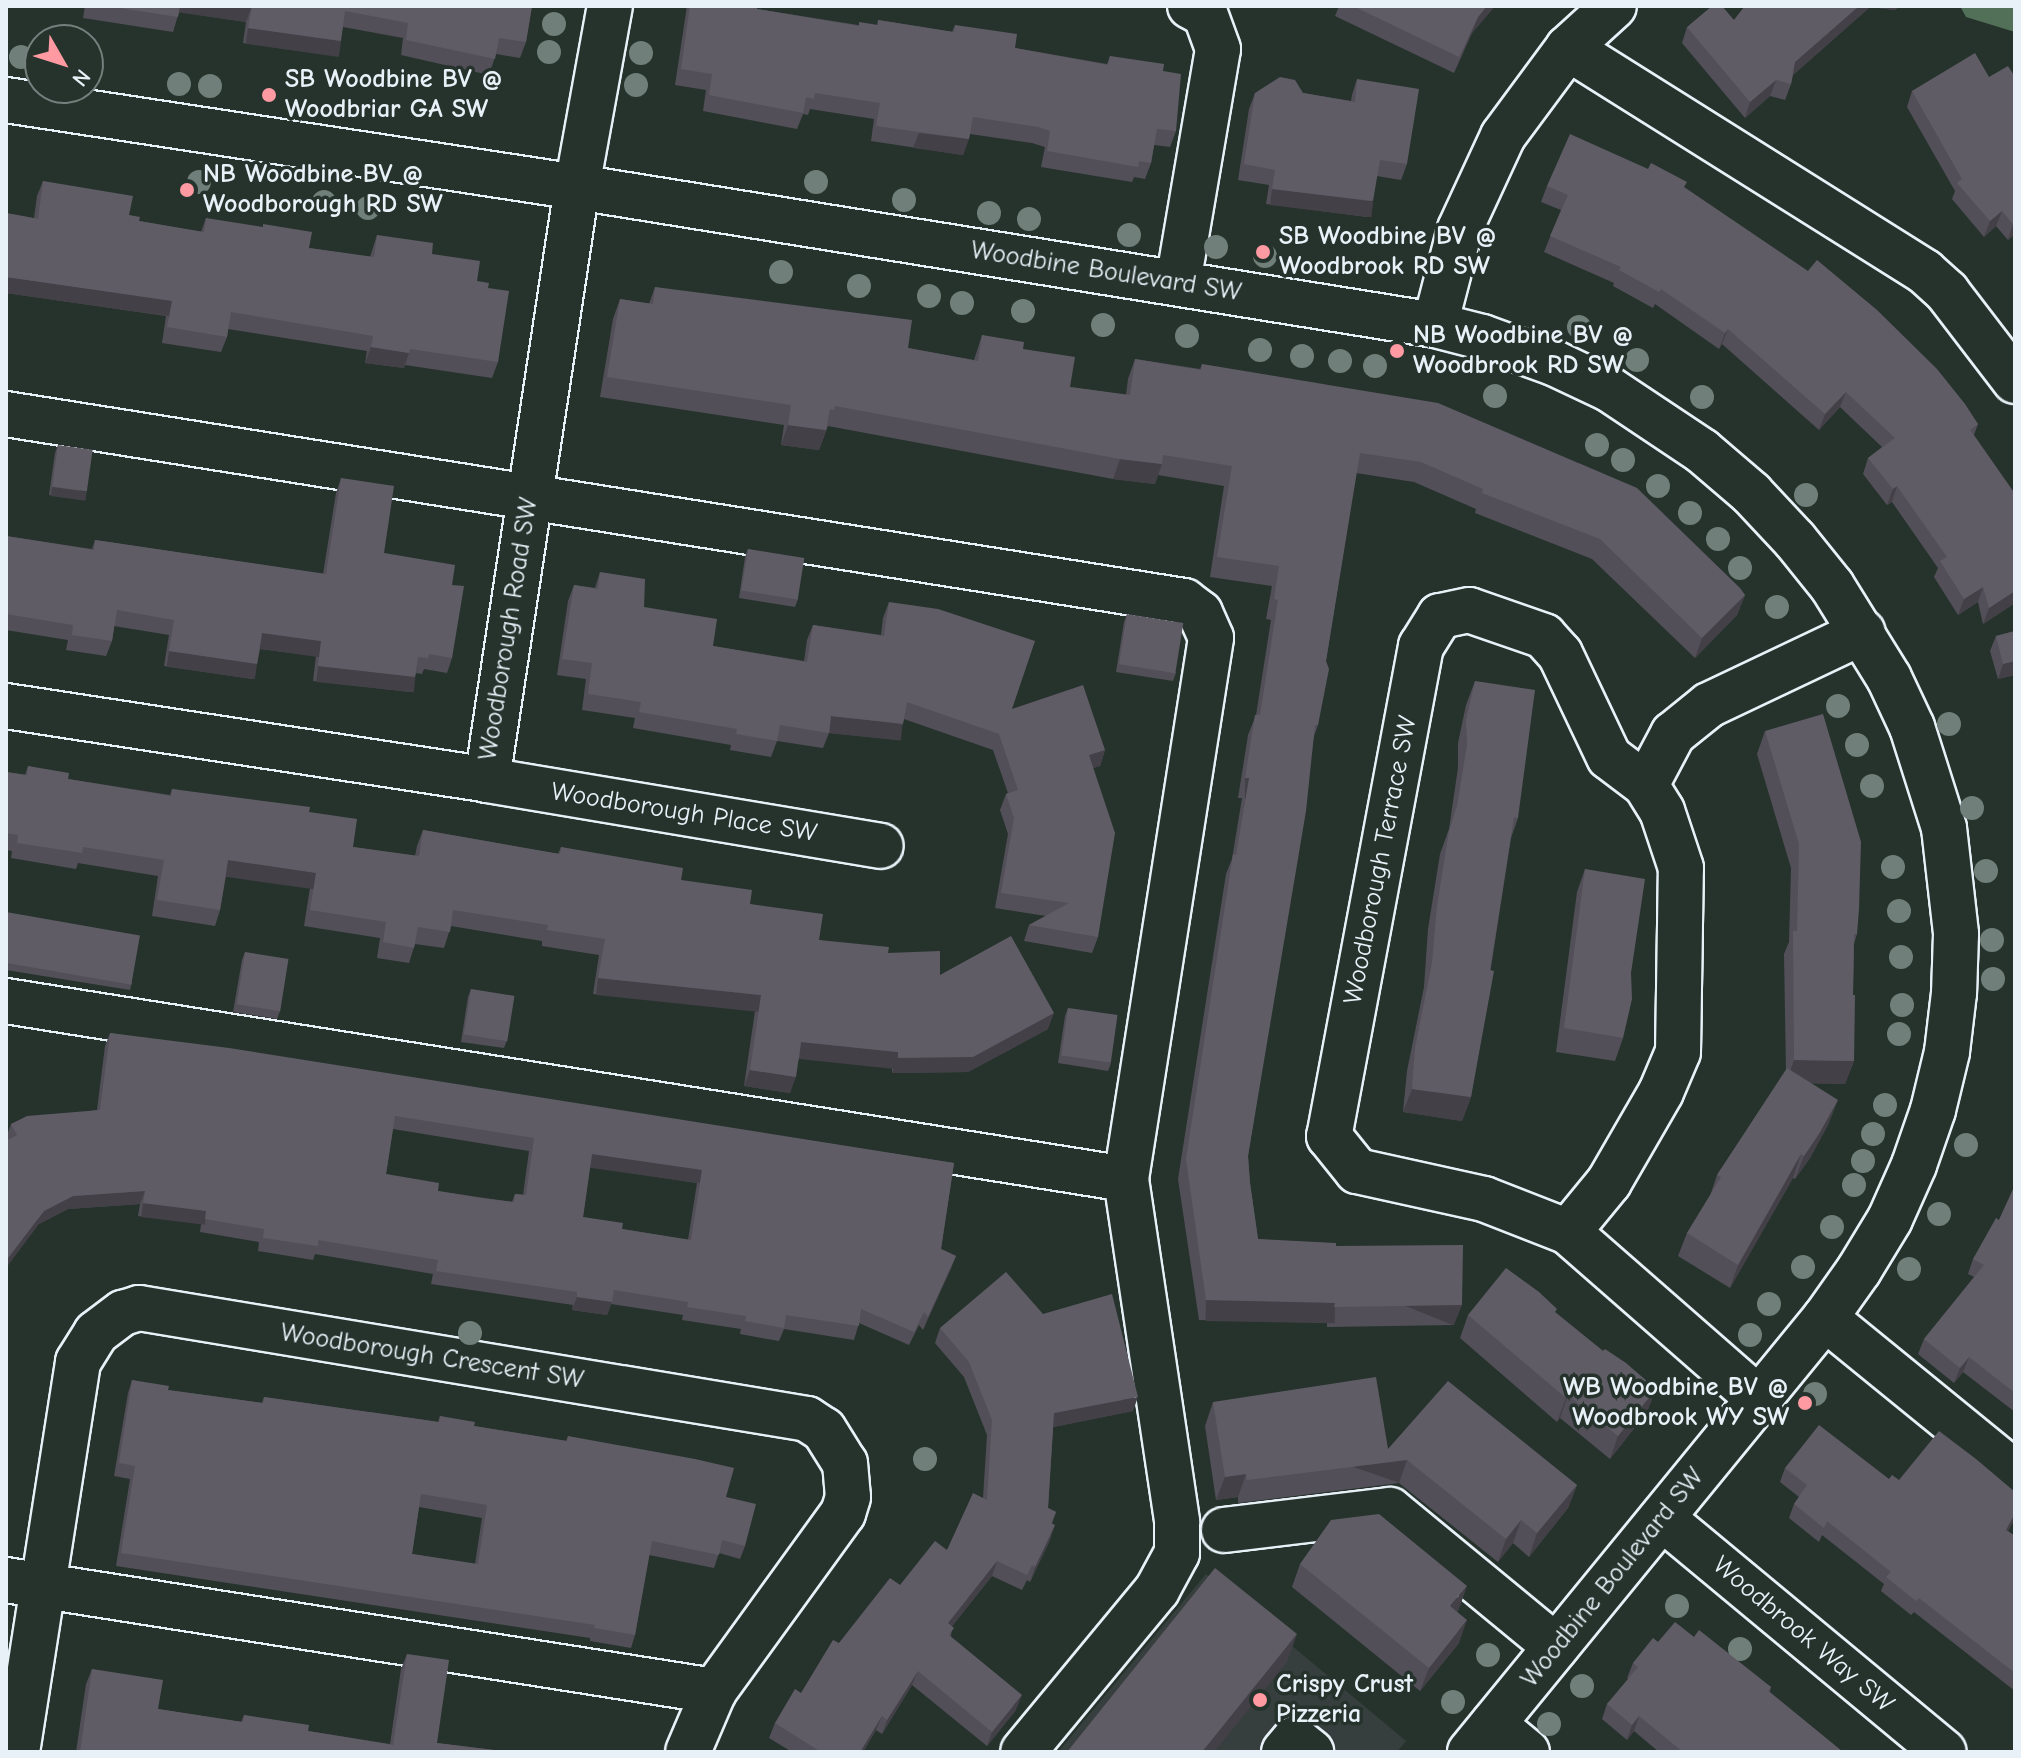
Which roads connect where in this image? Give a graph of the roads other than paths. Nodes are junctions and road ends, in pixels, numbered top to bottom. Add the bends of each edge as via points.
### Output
1 (610, 6) edge
2 (1190, 6) edge
3 (1614, 6) edge
4 (1568, 48) junction
5 (6, 100) edge
6 (577, 187) junction
7 (1178, 283) junction
8 (1435, 325) junction
9 (2015, 381) edge
10 (6, 414) edge
11 (529, 498) junction
12 (1863, 632) junction
13 (6, 706) edge
14 (487, 780) junction
15 (1646, 785) junction
16 (881, 846) dead end
17 (6, 1001) edge
18 (1126, 1179) junction
19 (1568, 1232) junction
20 (1825, 1318) junction
21 (1759, 1399) junction
22 (2015, 1473) edge
23 (1662, 1518) junction
24 (1224, 1530) dead end
25 (25, 1584) edge
26 (1556, 1647) junction
27 (714, 1691) junction
28 (1481, 1738) edge
29 (17, 1752) edge
30 (688, 1752) edge
31 (1023, 1752) edge
32 (1284, 1752) edge
33 (1311, 1752) edge
34 (1527, 1752) edge
35 (1944, 1752) edge

1 - 6 street, Woodborough Road SW
2 - 7 street via 1205,14 1218,49
3 - 4 street
4 - 8 street via 1510,125 1476,189
4 - 9 street via 1925,272 1947,292
5 - 6 street, Woodbine Boulevard SW
6 - 7 street, Woodbine Boulevard SW
6 - 11 street, Woodborough Road SW
7 - 8 street, Woodbine Boulevard SW
8 - 12 street, Woodbine Boulevard SW via 1554,363 1609,389 1702,451 1795,540
10 - 11 street
11 - 14 street, Woodborough Road SW
11 - 18 street via 1184,601 1200,613 1211,638
12 - 15 street via 1709,705 1673,734
12 - 20 street, Woodbine Boulevard SW via 1912,727 1944,828 1956,934 1954,993 1947,1052 1914,1165 1890,1219
13 - 14 street, Woodborough Road SW
14 - 16 street, Woodborough Place SW
15 - 19 street, Woodborough Terrace SW via 1662,811 1681,868 1678,1052 1609,1182
15 - 19 street, Woodborough Terrace SW via 1609,757 1571,673 1544,636 1469,610 1440,616 1421,646 1329,1136 1357,1171 1484,1199
17 - 18 street
18 - 31 street via 1177,1522 1177,1553 1157,1590
19 - 21 street, Woodborough Terrace SW
20 - 21 street, Woodbine Boulevard SW
20 - 22 street
21 - 23 street, Woodbine Boulevard SW
23 - 26 street, Woodbine Boulevard SW
23 - 35 street, Woodbrook Way SW
24 - 26 street via 1390,1510
25 - 27 street
25 - 27 street, Woodborough Crescent SW via 78,1362 96,1333 139,1308 807,1419 824,1430 845,1463 843,1513
25 - 29 street, Woodborough Crescent SW
26 - 28 street, Woodbine Boulevard SW
27 - 30 street, Woodborough Crescent SW
28 - 34 street
32 - 33 street via 1295,1739

